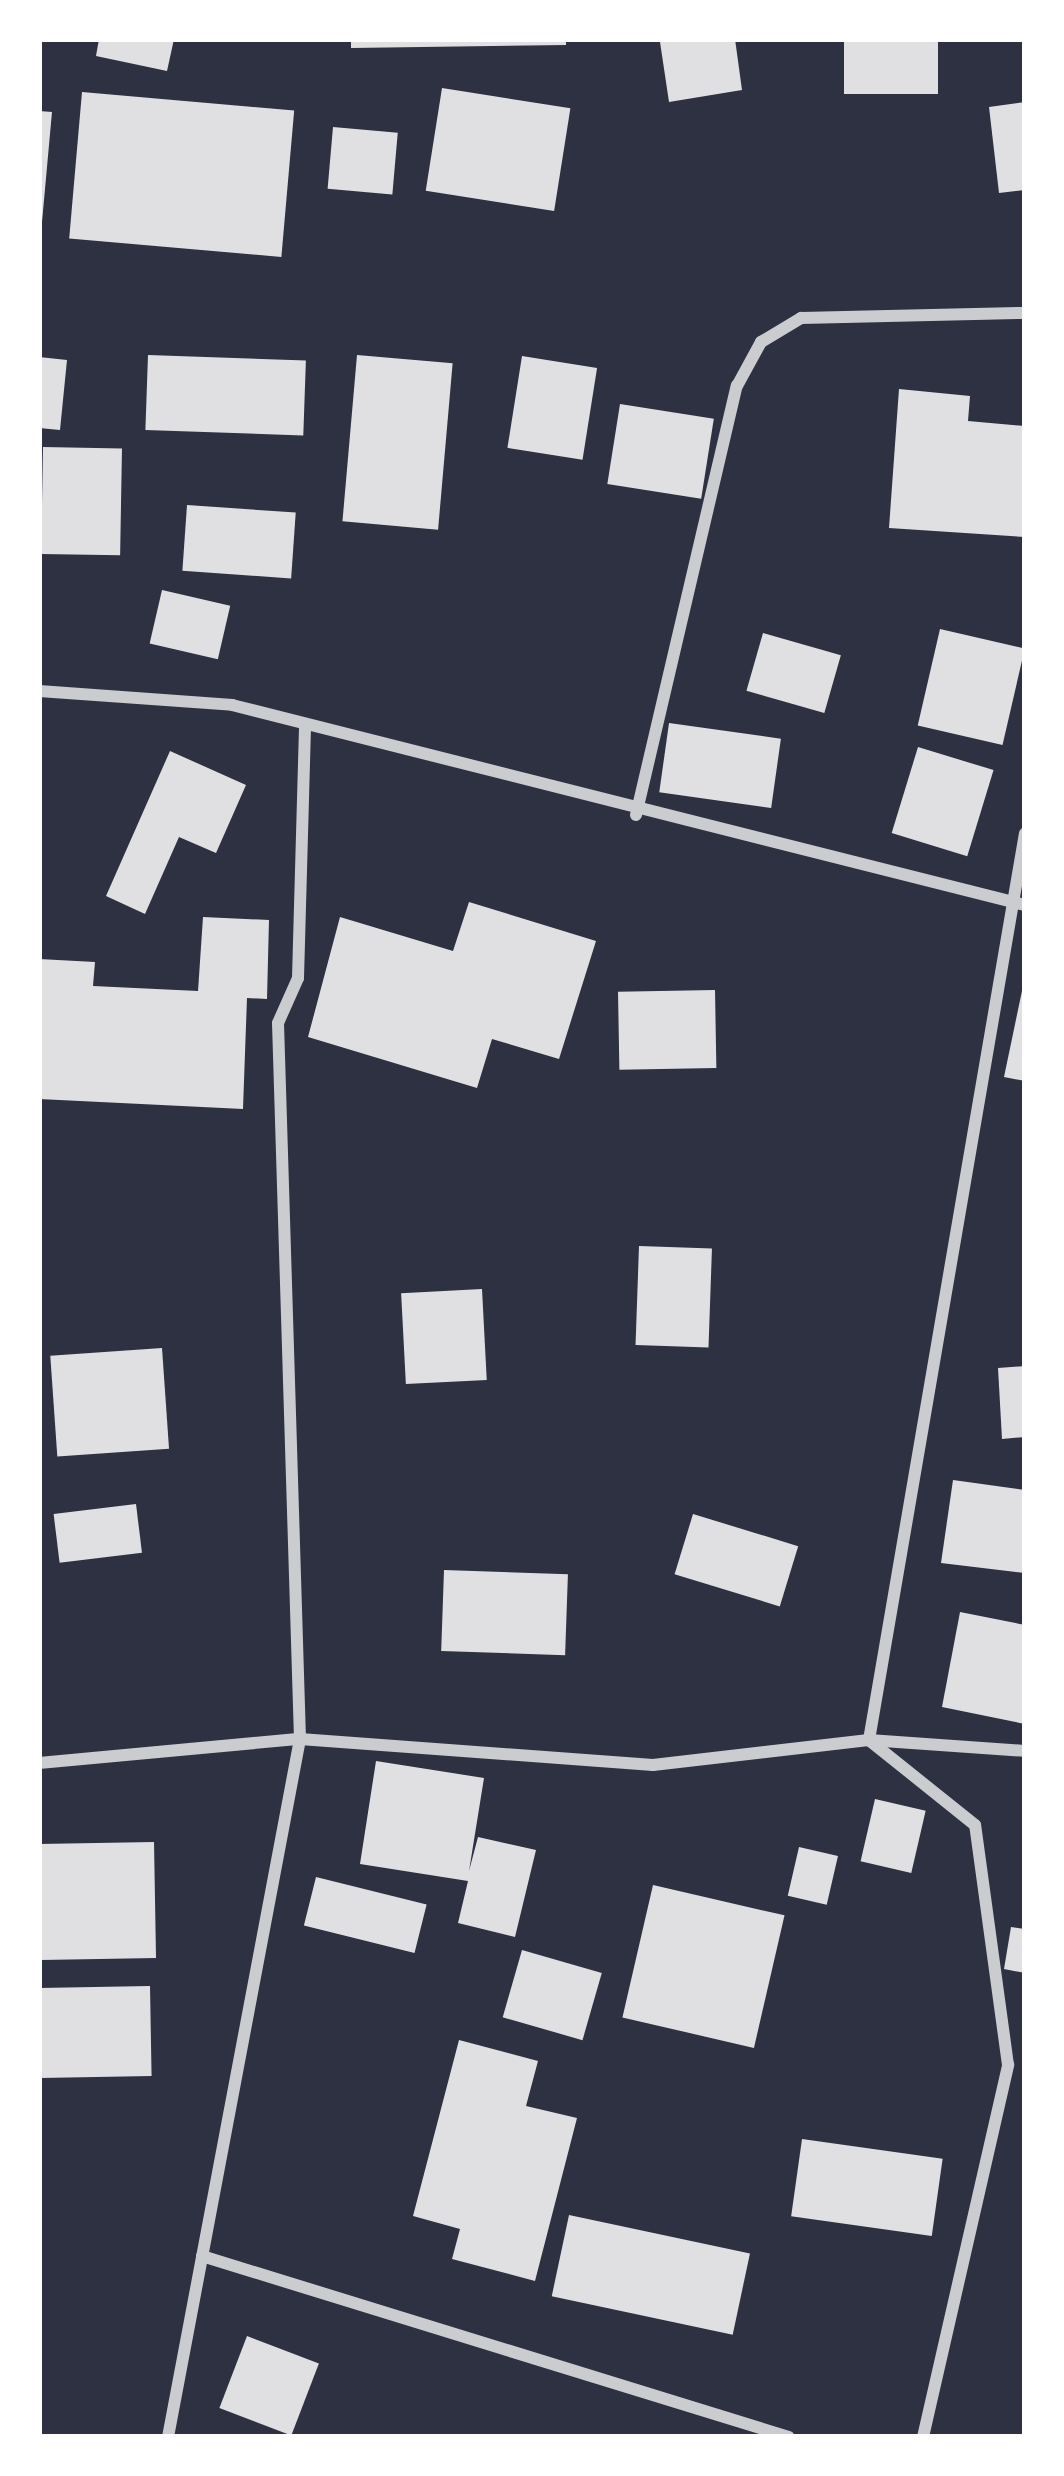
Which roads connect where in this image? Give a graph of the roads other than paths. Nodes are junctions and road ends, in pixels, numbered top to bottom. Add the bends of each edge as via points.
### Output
1 (1025, 313) edge
2 (39, 692) edge
3 (305, 729) junction
4 (636, 815) junction
5 (1025, 833) edge
6 (1006, 898) junction
7 (1025, 905) edge
8 (300, 1739) junction
9 (869, 1740) junction
10 (1025, 1751) edge
11 (39, 1763) edge
12 (202, 2256) junction
13 (168, 2437) edge
14 (789, 2437) edge
15 (922, 2437) edge

1 - 4 street via 801,318 761,342 736,386
2 - 3 street via 232,705
3 - 4 street
3 - 8 street via 298,978 278,1023
4 - 6 street
5 - 6 street
6 - 7 street
6 - 9 street
8 - 9 street via 653,1765
8 - 11 street
8 - 12 street
9 - 10 street
9 - 15 street via 975,1825 1008,2065
12 - 13 street
12 - 14 street

